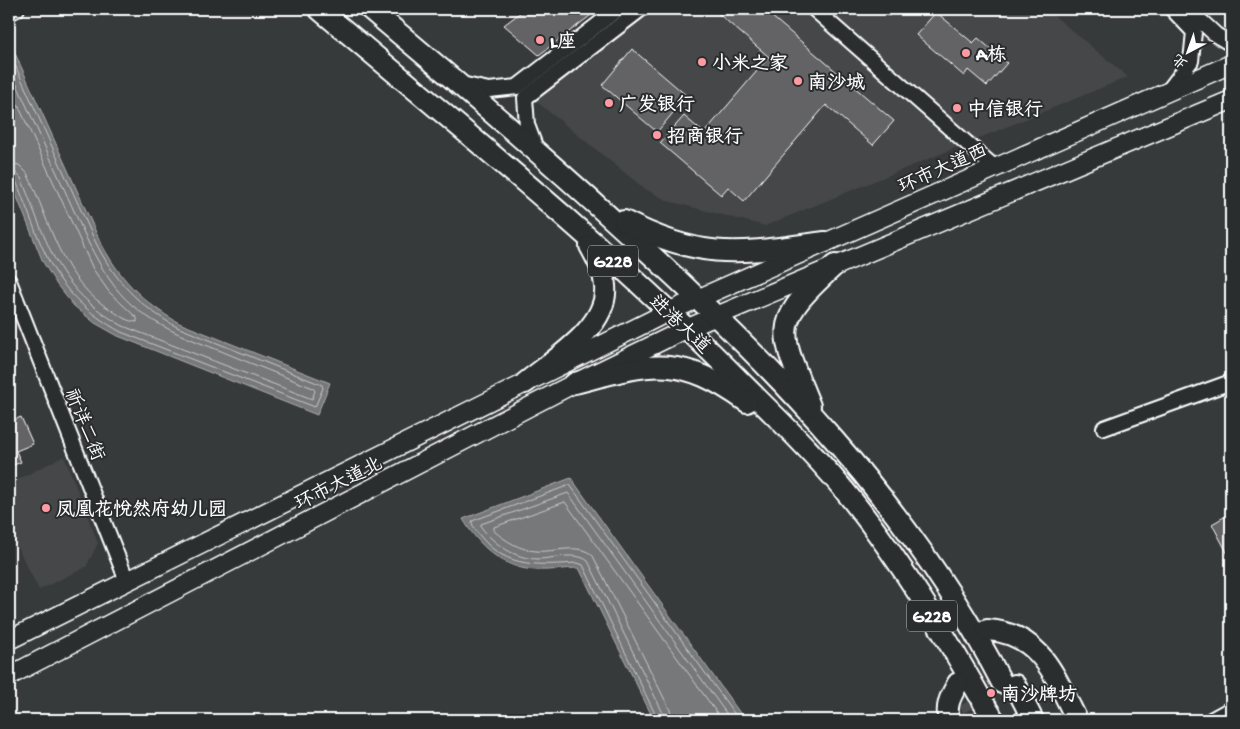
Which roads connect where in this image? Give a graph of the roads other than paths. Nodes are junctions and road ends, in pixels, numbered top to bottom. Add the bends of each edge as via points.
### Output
1 (16, 9) edge
2 (319, 9) edge
3 (370, 9) edge
4 (618, 9) edge
5 (641, 9) edge
6 (814, 9) edge
7 (1172, 9) edge
8 (1188, 9) edge
9 (9, 12) edge
10 (1231, 44) edge
11 (1231, 64) edge
12 (458, 83) junction
13 (1169, 90) junction
14 (1231, 100) edge
15 (536, 150) junction
16 (994, 167) junction
17 (600, 208) junction
18 (583, 233) junction
19 (831, 239) junction
20 (842, 263) junction
21 (9, 281) edge
22 (699, 298) junction
23 (670, 311) junction
24 (717, 315) junction
25 (688, 328) junction
26 (1231, 382) edge
27 (525, 383) junction
28 (575, 383) junction
29 (815, 417) junction
30 (1104, 428) dead end
31 (793, 435) junction
32 (853, 462) junction
33 (824, 467) junction
34 (907, 528) junction
35 (882, 539) junction
36 (128, 581) junction
37 (987, 630) junction
38 (9, 640) edge
39 (9, 676) edge
40 (958, 683) junction
41 (1009, 684) junction
42 (976, 705) edge
43 (1231, 709) edge
44 (949, 720) edge
45 (994, 720) edge
46 (1021, 720) edge
47 (1033, 720) edge
48 (1077, 720) edge
49 (1211, 720) edge

1 - 9 street
2 - 18 highway, 进港大道 / G228
3 - 12 highway, 进港大道 / G228
4 - 12 street via 517,87 489,90
5 - 15 street via 525,98 527,125
6 - 16 street
7 - 13 street via 1194,32 1191,61
8 - 10 street
11 - 13 main road, 环市大道西
12 - 15 highway, 进港大道 / G228
13 - 16 main road, 环市大道西
14 - 20 main road
15 - 17 highway, 进港大道 / G228
16 - 19 main road, 环市大道西
17 - 19 highway via 656,237 706,251 733,253
17 - 22 highway, 进港大道 / G228
18 - 23 highway, 进港大道 / G228
18 - 27 highway via 602,268 604,304 594,324
19 - 20 main road
19 - 22 main road, 环市大道西
20 - 24 main road
20 - 29 highway via 795,305 787,320 785,339 788,353
21 - 36 street, 祈详二街
22 - 23 main road, 环市大道西
22 - 24 highway, 进港大道 / G228
23 - 25 highway, 进港大道 / G228
23 - 27 main road, 环市大道北
24 - 25 main road
24 - 29 highway, 进港大道 / G228
25 - 28 main road, 环市大道北
25 - 31 highway, 进港大道 / G228
26 - 30 street
27 - 36 main road, 环市大道北
28 - 31 highway via 625,370 680,367 726,386
28 - 39 main road, 环市大道北
29 - 32 highway, 进港大道 / G228
31 - 33 highway, 进港大道 / G228
32 - 33 highway via 838,458
32 - 34 highway, 进港大道 / G228
33 - 35 highway, 进港大道 / G228
34 - 37 highway via 945,570
34 - 41 highway, 进港大道 / G228
35 - 40 highway via 895,576
35 - 42 highway, 进港大道 / G228 via 920,596
36 - 38 main road, 环市大道北
37 - 41 highway
37 - 48 highway via 1001,630 1037,649
40 - 42 highway
40 - 44 highway via 946,710
41 - 46 highway, 进港大道 / G228
41 - 47 highway
42 - 45 highway, 进港大道 / G228
43 - 49 street

